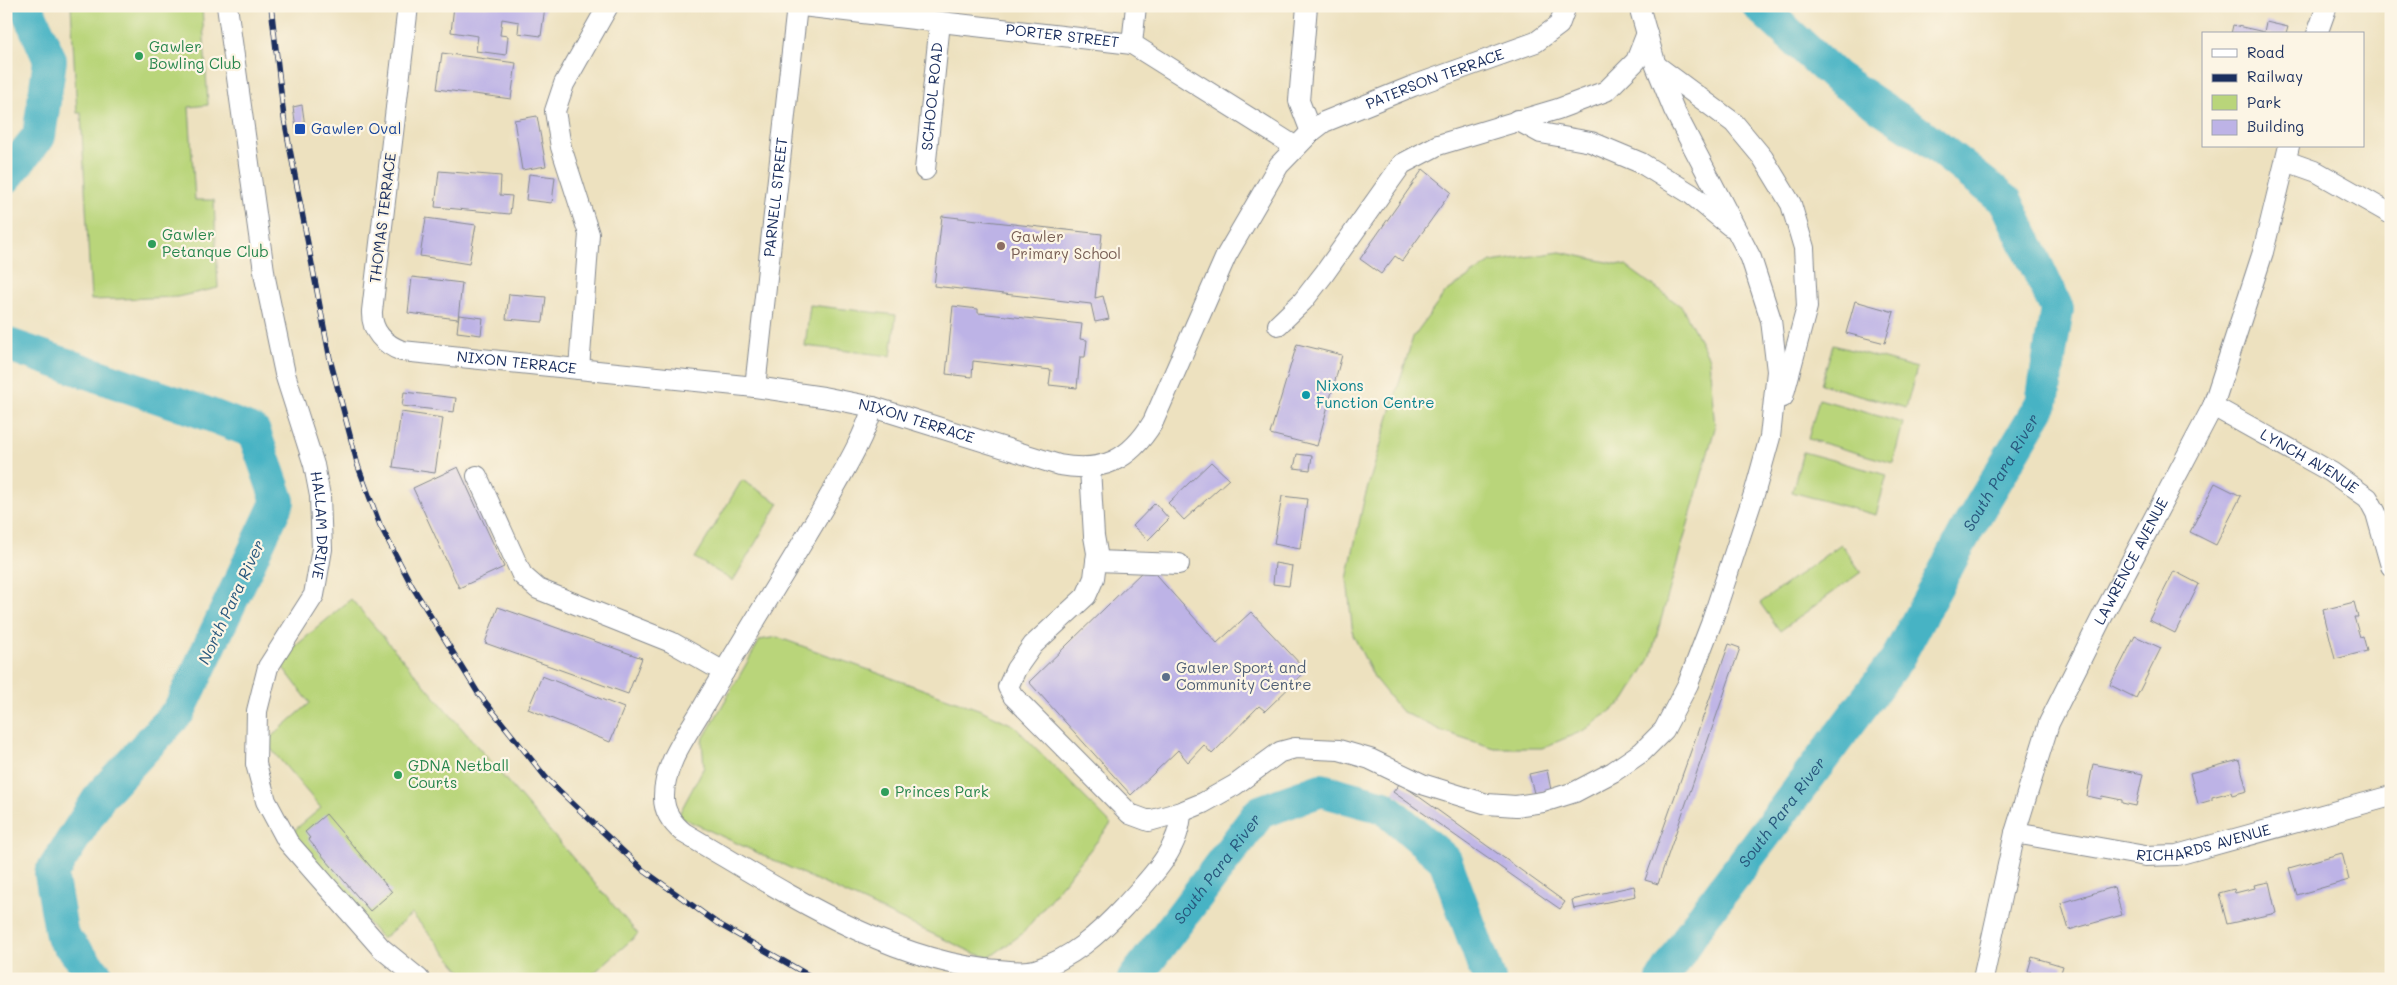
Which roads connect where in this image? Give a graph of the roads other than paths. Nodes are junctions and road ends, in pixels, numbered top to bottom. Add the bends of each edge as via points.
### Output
1 (227, 6) edge
2 (408, 6) edge
3 (608, 6) edge
4 (797, 6) edge
5 (802, 6) edge
6 (1136, 6) edge
7 (1307, 6) edge
8 (1566, 6) edge
9 (1639, 6) edge
10 (2327, 6) edge
11 (870, 10) edge
12 (940, 22) junction
13 (2318, 32) edge
14 (1647, 33) junction
15 (1132, 44) junction
16 (1656, 66) junction
17 (1517, 120) junction
18 (1310, 132) junction
19 (1296, 147) junction
20 (2287, 153) edge
21 (925, 170) dead end
22 (2391, 214) edge
23 (1738, 232) junction
24 (372, 311) joint
25 (1278, 325) dead end
26 (579, 369) junction
27 (755, 387) junction
28 (873, 406) junction
29 (2212, 406) junction
30 (1770, 437) junction
31 (1090, 468) junction
32 (477, 476) dead end
33 (1179, 564) dead end
34 (2391, 566) edge
35 (1095, 570) junction
36 (724, 672) junction
37 (2391, 796) edge
38 (1181, 812) junction
39 (2015, 833) junction
40 (419, 979) edge
41 (1983, 979) edge

1 - 40 street, HALLAM DRIVE via 265,278 286,374 314,465 320,496 322,549 314,595 268,667 258,711 256,764 266,801 288,842 381,948
2 - 24 street, THOMAS TERRACE
3 - 26 street via 564,84 555,111 561,146 589,234
4 - 27 street, PARNELL STREET
5 - 11 street, PORTER STREET
6 - 15 street
7 - 18 street via 1299,101
8 - 18 street, PATERSON TERRACE via 1559,24 1536,42 1413,86 1324,122
9 - 14 street
10 - 13 street
11 - 12 street, PORTER STREET
12 - 15 street, PORTER STREET
12 - 21 street, SCHOOL ROAD
14 - 16 street
14 - 17 street via 1636,61 1606,91
15 - 19 street, PORTER STREET
16 - 23 street via 1674,110
16 - 30 street via 1734,123 1763,158 1791,204 1804,248 1807,307
17 - 23 street via 1541,133 1591,142 1641,164 1691,194
17 - 25 street via 1438,145 1402,164 1324,274
18 - 19 street, PATERSON TERRACE
19 - 31 street, NIXON TERRACE via 1279,165 1226,256 1150,427 1140,442 1126,453 1106,465
20 - 22 street
20 - 29 street, LAWRENCE AVENUE via 2263,252
23 - 30 street via 1752,258 1771,320 1777,371
24 - 26 street, NIXON TERRACE via 375,330 402,351
26 - 27 street, NIXON TERRACE
27 - 28 street, NIXON TERRACE
28 - 31 street, NIXON TERRACE via 1059,465
28 - 36 street via 867,426 847,465 790,566
29 - 34 street, LYNCH AVENUE via 2331,472 2368,498 2376,513
29 - 39 street, LAWRENCE AVENUE via 2049,723
30 - 38 street via 1729,573 1688,684 1664,730 1642,752 1613,772 1575,792 1543,802 1516,806 1487,804 1422,784 1370,759 1339,750 1295,748 1280,752 1235,785
31 - 35 street via 1097,553
32 - 36 street via 522,575 538,589 671,642
33 - 35 street
35 - 38 street via 1086,596 1033,645 1008,687 1130,814 1149,821
36 - 38 street via 672,762 667,778 666,810 676,826 809,906 864,933 915,952 970,968 1021,972 1035,970 1074,953 1108,925 1167,857 1181,824
37 - 39 street, RICHARDS AVENUE via 2171,855 2145,856
39 - 41 street, LAWRENCE AVENUE

